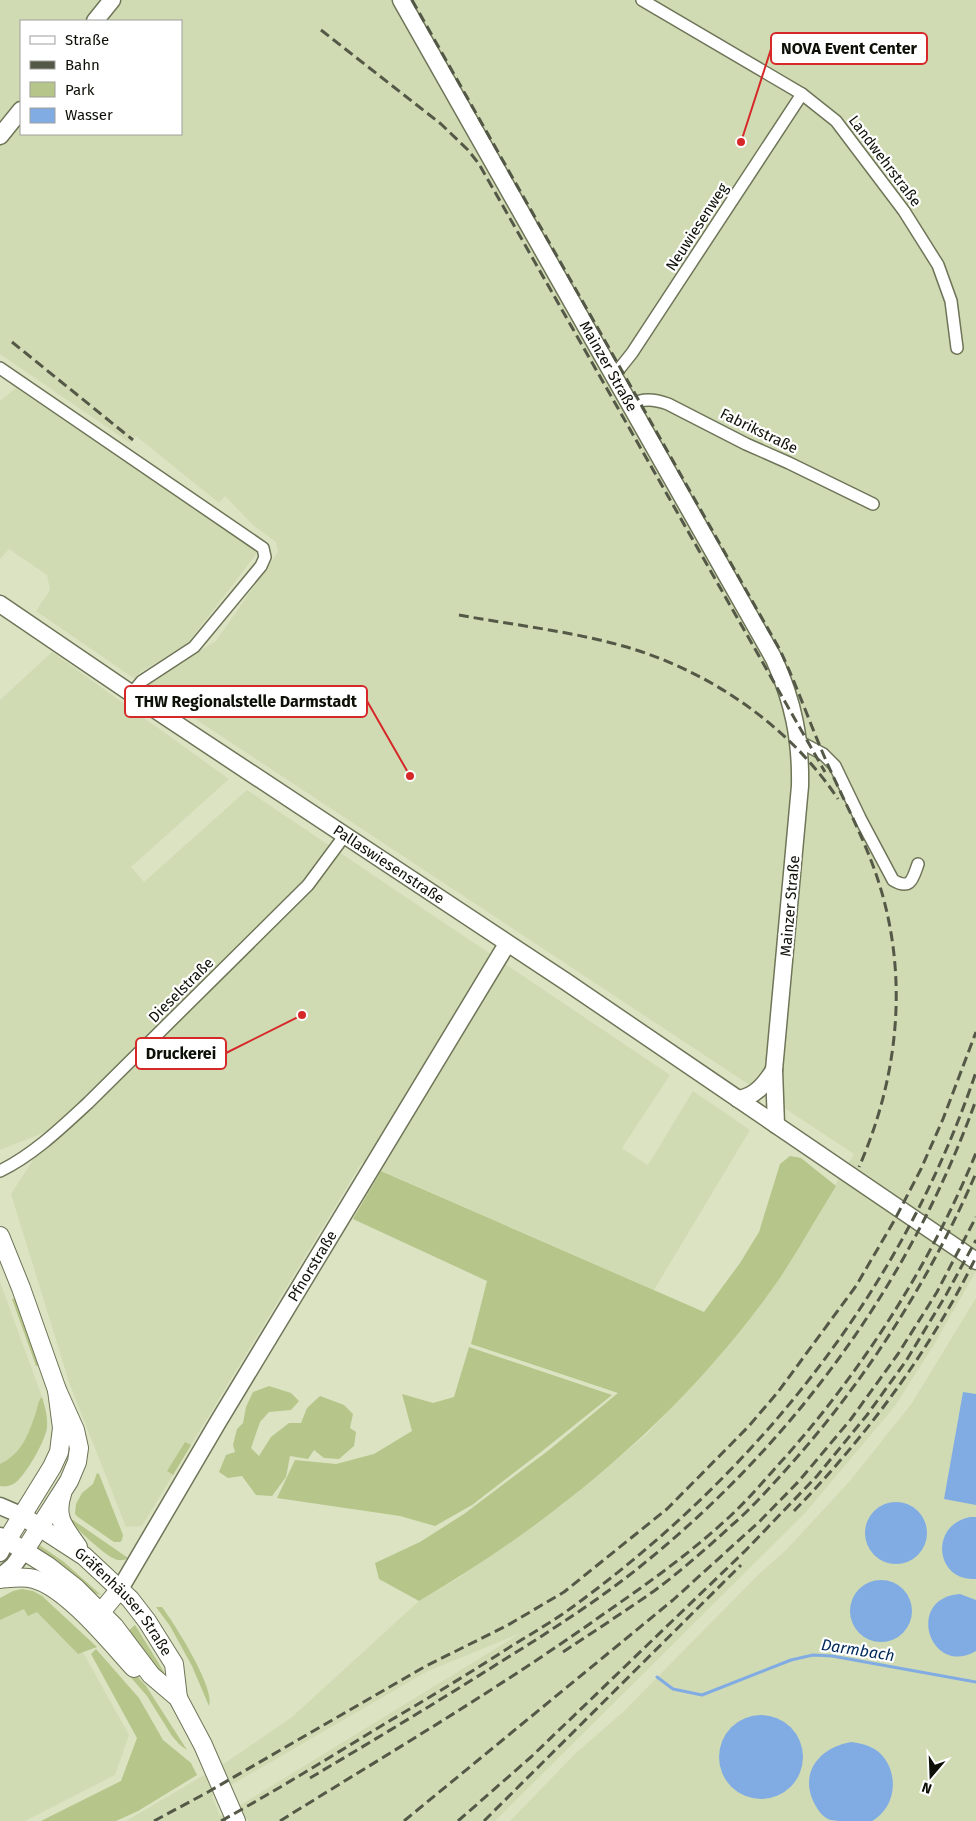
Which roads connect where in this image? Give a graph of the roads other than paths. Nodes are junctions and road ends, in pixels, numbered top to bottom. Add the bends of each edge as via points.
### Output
1 (112, 0) edge
2 (402, 0) edge
3 (642, 0) edge
4 (96, 20) edge
5 (802, 94) junction
6 (20, 111) edge
7 (0, 136) edge
8 (958, 348) dead end
9 (0, 368) edge
10 (612, 374) junction
11 (630, 404) junction
12 (873, 504) dead end
13 (0, 604) edge
14 (132, 693) junction
15 (798, 741) junction
16 (345, 835) junction
17 (918, 864) dead end
18 (507, 944) junction
19 (774, 1070) junction
20 (738, 1099) junction
21 (776, 1125) junction
22 (0, 1171) edge
23 (0, 1236) edge
24 (976, 1261) edge
25 (57, 1390) junction
26 (64, 1490) junction
27 (0, 1506) edge
28 (21, 1515) junction
29 (40, 1526) junction
30 (2, 1543) edge
31 (24, 1550) junction
32 (84, 1556) junction
33 (0, 1578) edge
34 (120, 1589) junction
35 (101, 1612) junction
36 (151, 1675) junction
37 (178, 1698) junction
38 (236, 1821) edge

1 - 4 street
2 - 10 street, Mainzer Straße
3 - 5 street, Landwehrstraße
5 - 8 street, Landwehrstraße via 836,121 920,234 938,264 951,301
5 - 10 street, Neuwiesenweg via 632,353
6 - 7 street
9 - 14 street via 263,548 261,566 194,647 142,680
10 - 11 street, Mainzer Straße
11 - 12 street, Fabrikstraße via 648,399 668,404
11 - 15 street, Mainzer Straße via 774,659 789,696
13 - 14 street, Pallaswiesenstraße
14 - 16 street, Pallaswiesenstraße
15 - 17 street via 823,754 835,766 890,877 902,884 911,882
15 - 19 street, Mainzer Straße via 798,809
16 - 18 street, Pallaswiesenstraße
16 - 22 street, Dieselstraße via 308,885 88,1103 54,1134
18 - 20 street, Pallaswiesenstraße
18 - 34 street, Pfnorstraße
19 - 20 street via 754,1094
19 - 21 street, Mainzer Straße
20 - 21 street, Pallaswiesenstraße
21 - 24 street
23 - 25 main road, Gräfenhäuser Straße
25 - 26 main road, Gräfenhäuser Straße via 76,1430 80,1448 74,1471
25 - 28 main road, Gräfenhäuser Straße via 62,1428 59,1452
26 - 29 main road, Gräfenhäuser Straße
26 - 32 main road via 59,1503 60,1518
27 - 28 street
28 - 29 main road
28 - 30 main road, Gräfenhäuser Straße
29 - 31 main road, Gräfenhäuser Straße
29 - 32 main road, Gräfenhäuser Straße
30 - 31 main road, Gräfenhäuser Straße
31 - 33 street
31 - 35 main road, Gräfenhäuser Straße via 76,1588
32 - 34 main road, Gräfenhäuser Straße
33 - 36 main road via 26,1577 47,1584 91,1622 134,1668
34 - 35 main road
34 - 37 main road, Gräfenhäuser Straße via 147,1621 174,1664
35 - 36 main road, Gräfenhäuser Straße
36 - 37 main road, Gräfenhäuser Straße
37 - 38 main road, Gräfenhäuser Straße

